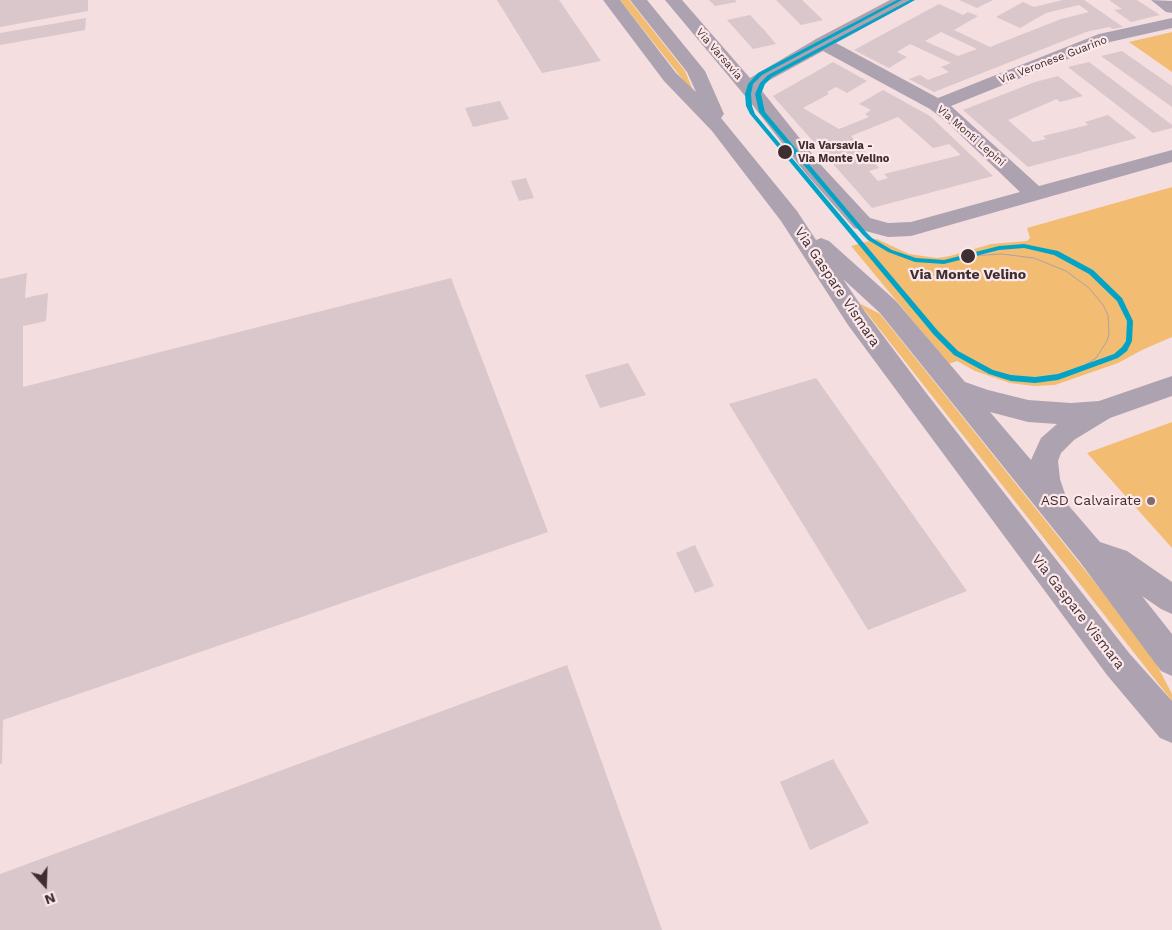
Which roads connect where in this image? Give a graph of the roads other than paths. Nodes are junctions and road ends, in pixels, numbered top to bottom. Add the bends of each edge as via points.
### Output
1 (611, 0) edge
2 (638, 0) edge
3 (672, 0) edge
4 (902, 0) edge
5 (1159, 0) edge
6 (1172, 8) edge
7 (1172, 23) edge
8 (822, 43) junction
9 (752, 92) junction
10 (936, 105) junction
11 (720, 127) junction
12 (1172, 156) edge
13 (1035, 194) junction
14 (789, 216) junction
15 (1172, 386) edge
16 (955, 389) junction
17 (1101, 411) junction
18 (1062, 519) junction
19 (1090, 552) junction
20 (1172, 599) edge
21 (1172, 660) edge
22 (1172, 726) edge

1 - 11 street via 670,77
2 - 11 street via 696,71
3 - 9 street, Via Varsavia
4 - 8 street
5 - 6 street
7 - 10 street, Via Veronese Guarino via 1105,38
8 - 9 street via 762,77
8 - 10 street, Via Monti Lepini
9 - 13 street, Via Varsavia via 814,170 862,223 888,230 910,229
10 - 13 street, Via Monti Lepini
11 - 14 street
12 - 13 street
14 - 16 street, Via Gaspare Vismara via 888,307
14 - 22 street, Via Gaspare Vismara via 918,401 1118,664
15 - 17 street
16 - 17 street via 1028,411 1071,414
16 - 18 street, Via Gaspare Vismara
17 - 18 street via 1066,432 1051,446 1044,461 1046,479
18 - 19 street, Via Gaspare Vismara
19 - 20 street via 1116,561
19 - 21 street, Via Gaspare Vismara

